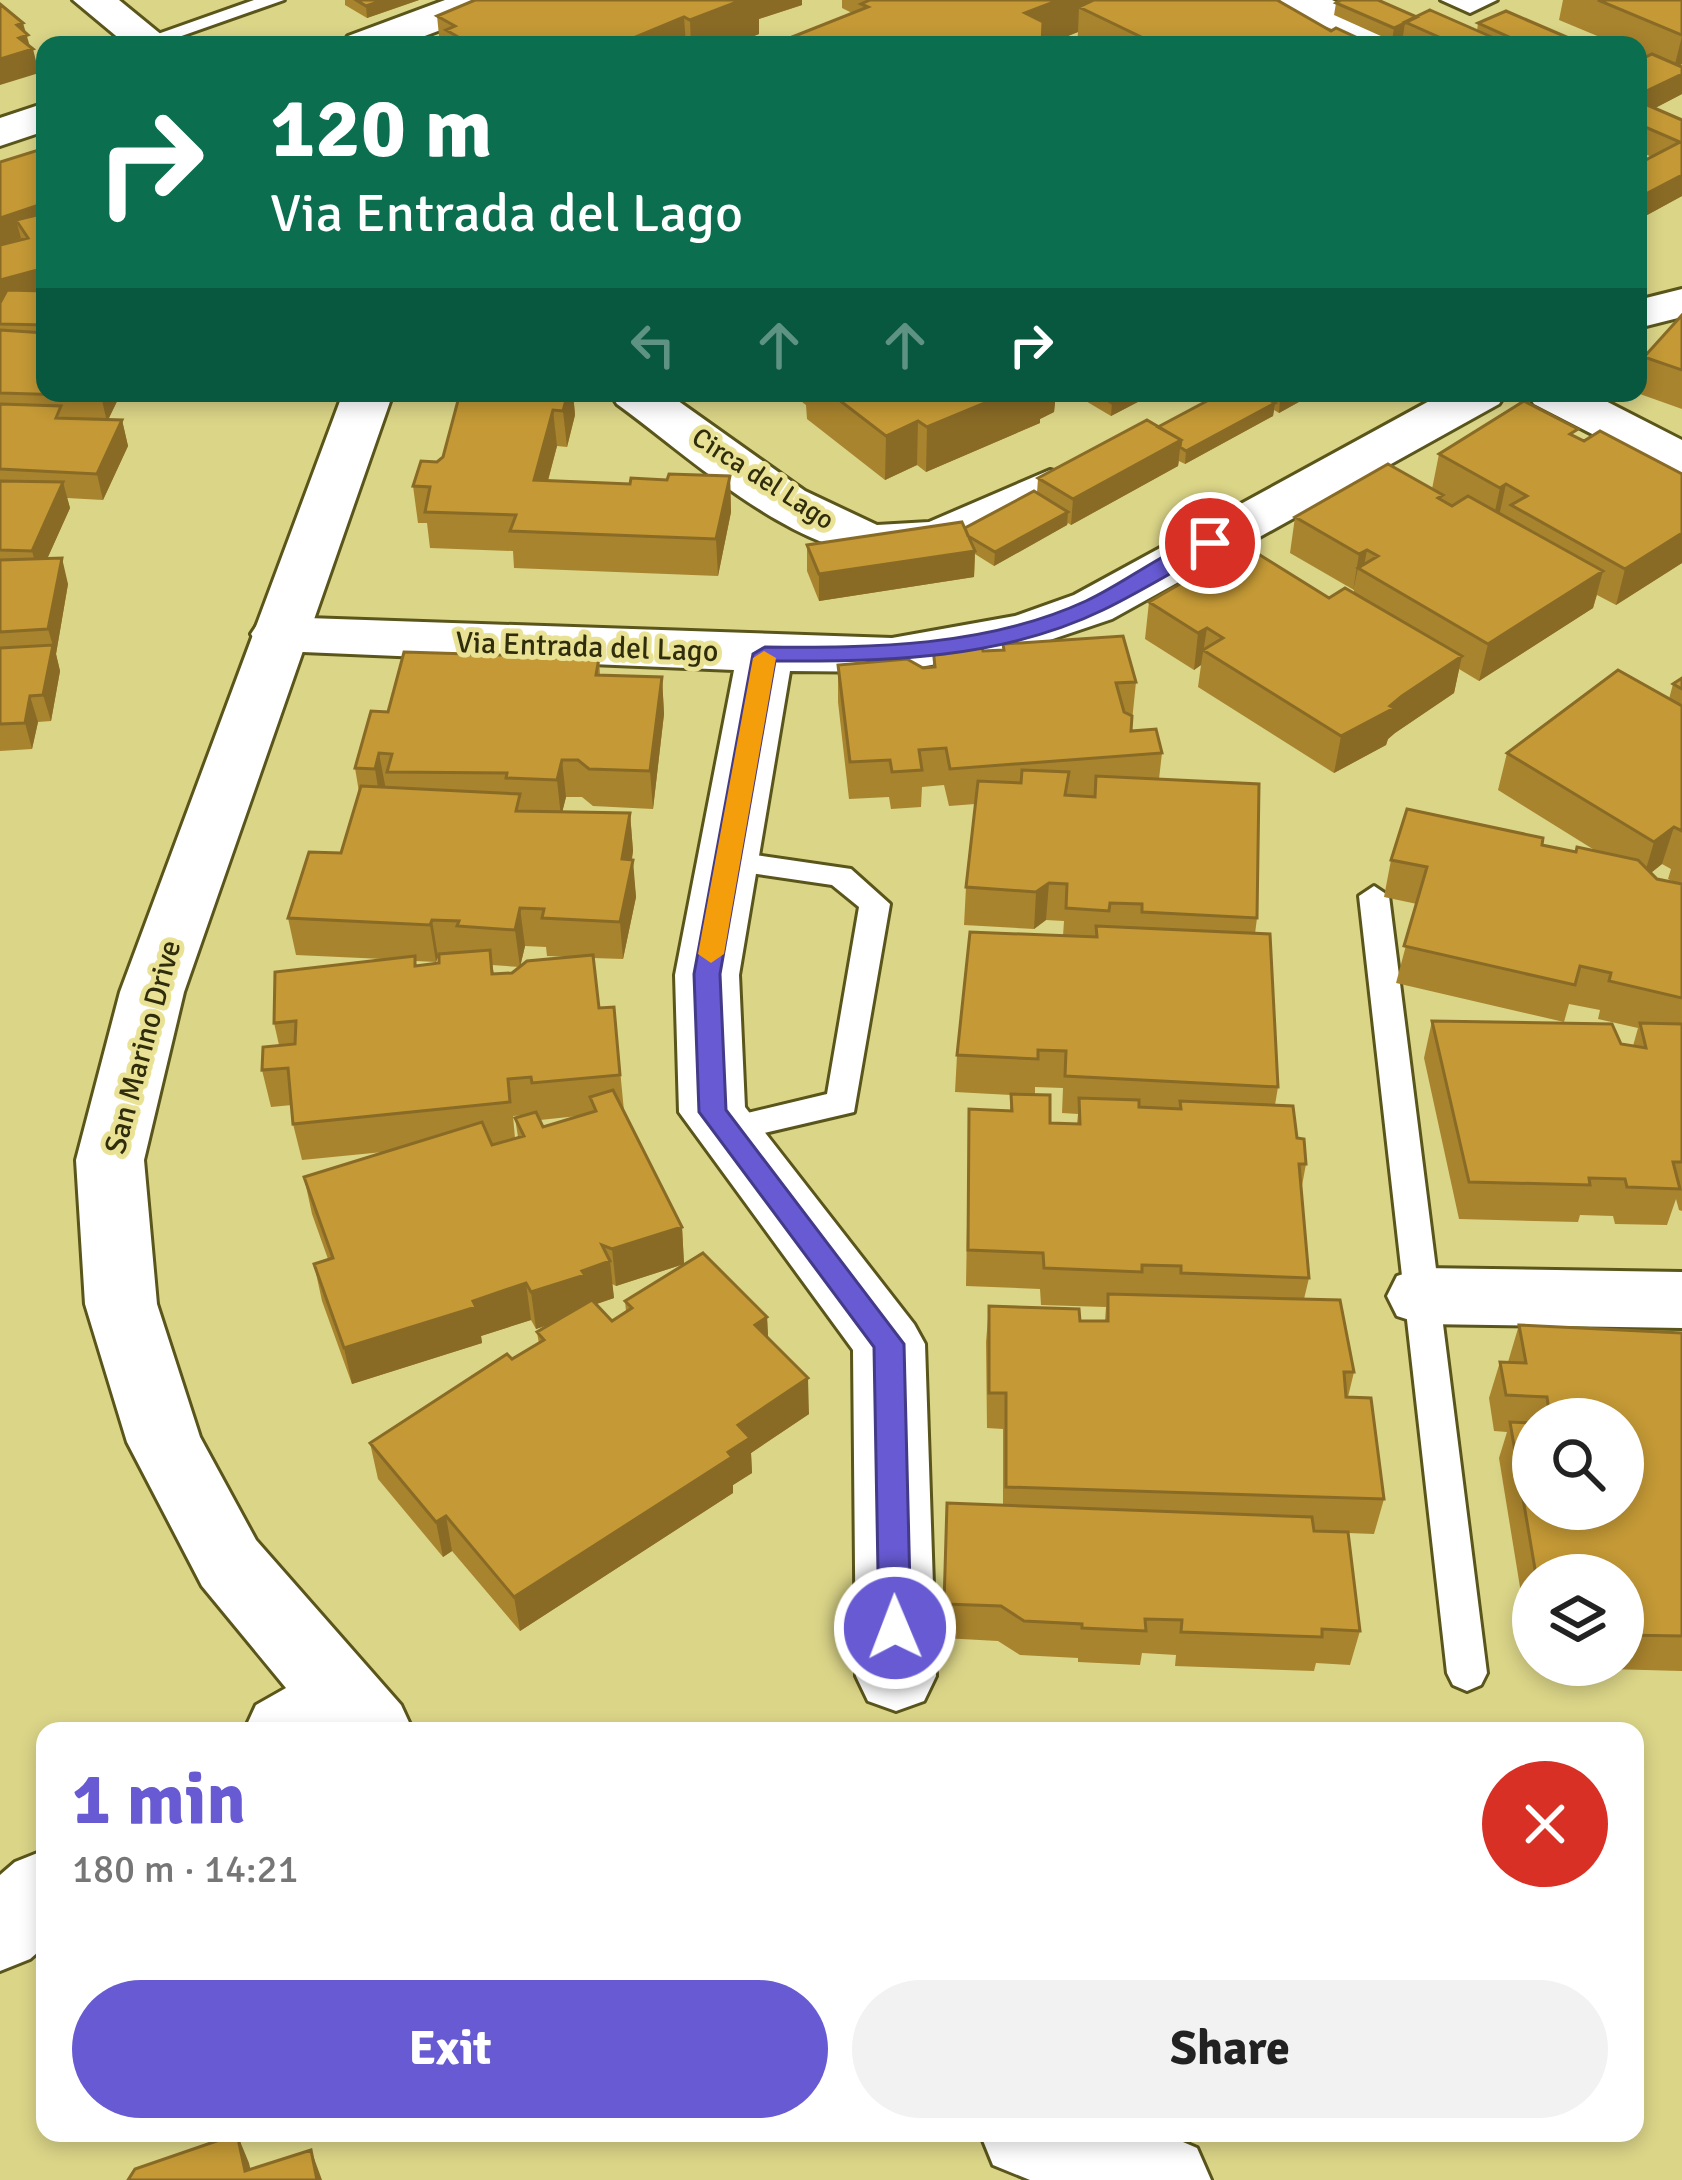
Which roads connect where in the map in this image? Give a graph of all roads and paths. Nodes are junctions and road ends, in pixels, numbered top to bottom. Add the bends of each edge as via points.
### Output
1 (93, 0) edge
2 (274, 0) edge
3 (482, 0) edge
4 (1303, 0) edge
5 (1451, 0) edge
6 (1487, 0) edge
7 (141, 36) edge
8 (170, 36) edge
9 (387, 36) edge
10 (1373, 36) edge
11 (36, 119) edge
12 (0, 133) edge
13 (1682, 303) edge
14 (1647, 312) edge
15 (365, 402) edge
16 (647, 402) edge
17 (1464, 402) edge
18 (1569, 402) edge
19 (1682, 460) edge
20 (1083, 469) edge
21 (279, 634) junction
22 (765, 654) junction
23 (727, 861) junction
24 (1374, 896) dead end
25 (726, 1130) junction
26 (1422, 1296) junction
27 (1682, 1300) edge
28 (1467, 1673) dead end
29 (896, 1676) dead end
30 (332, 1720) edge
31 (36, 1898) edge
32 (0, 1930) edge
33 (1052, 2142) edge
34 (1165, 2180) edge

1 - 7 street
2 - 8 lane
3 - 9 street
4 - 10 street
5 - 6 lane via 1471,8
11 - 12 street
13 - 14 street
15 - 21 street, San Marino Drive
16 - 20 street, Circa del Lago via 820,522 874,542 980,523
17 - 22 street, Via Entrada del Lago via 1071,615 892,655
18 - 19 street
21 - 22 street, Via Entrada del Lago
21 - 30 street, San Marino Drive via 152,992 110,1160 121,1304 164,1442 229,1564
22 - 23 street
23 - 25 street via 707,974 712,1112
23 - 25 lane via 841,876 875,904 842,1103
24 - 26 lane
25 - 29 street via 889,1344
26 - 27 street
26 - 28 lane
31 - 32 street
33 - 34 street

